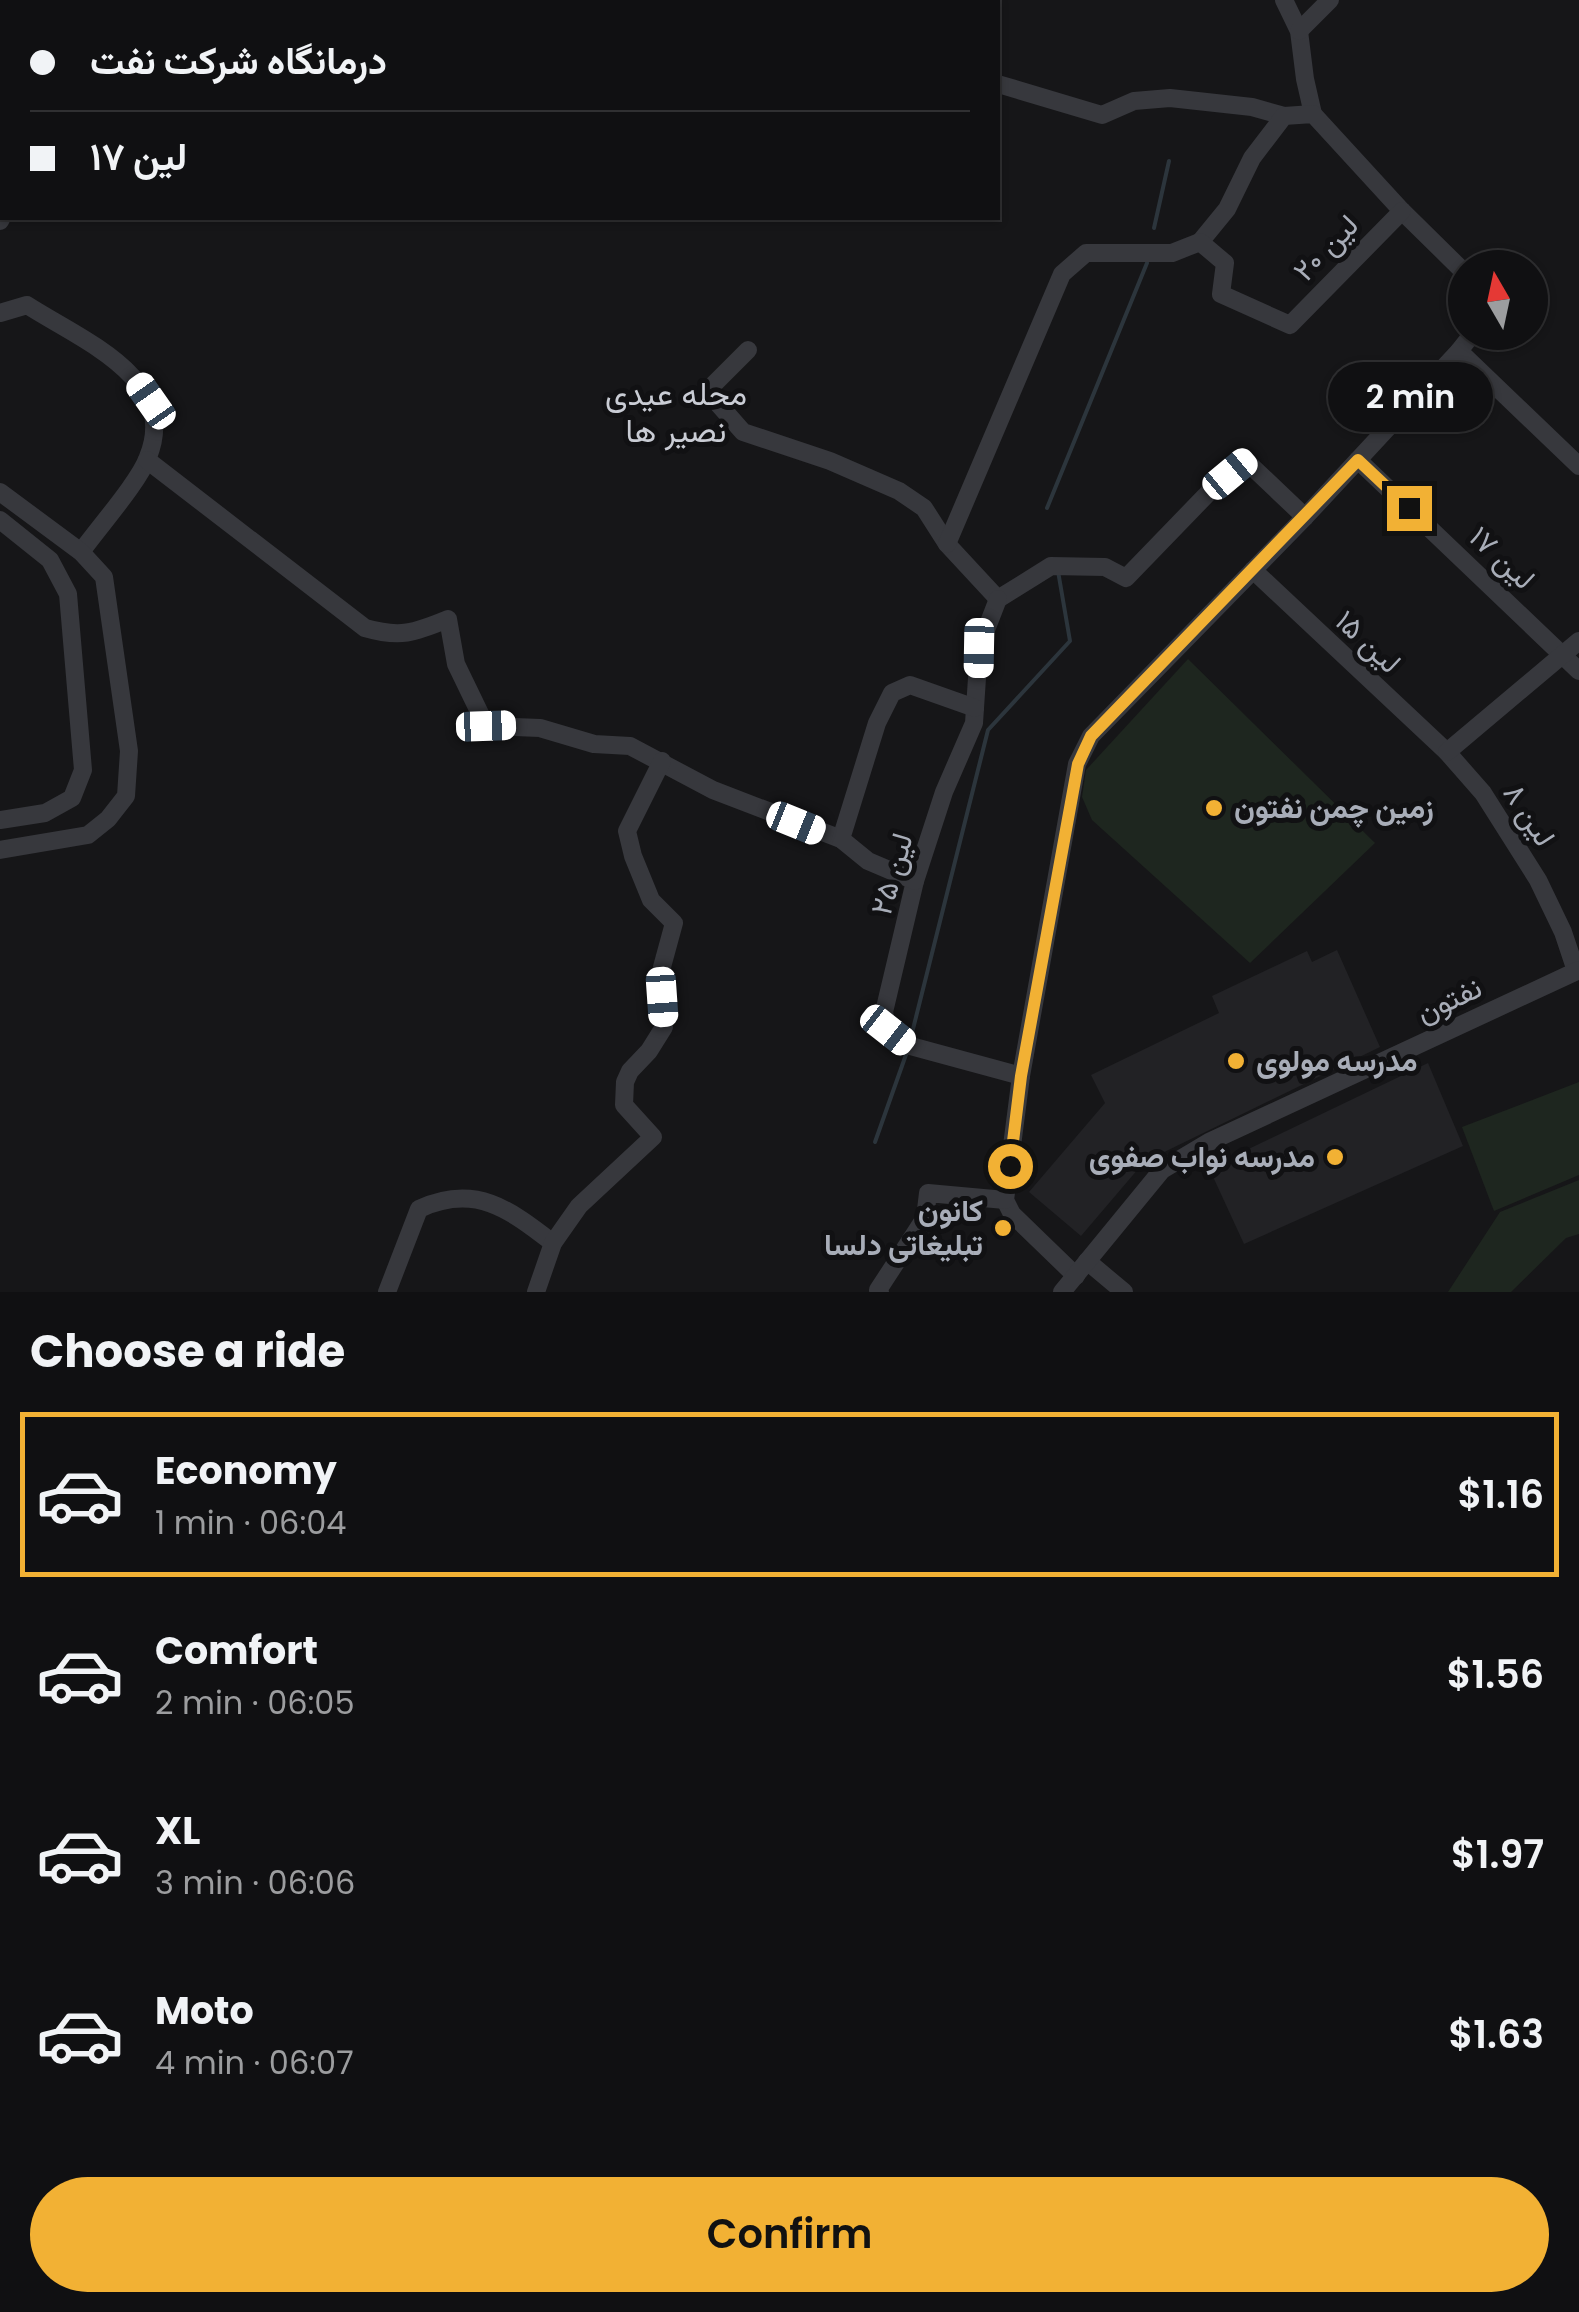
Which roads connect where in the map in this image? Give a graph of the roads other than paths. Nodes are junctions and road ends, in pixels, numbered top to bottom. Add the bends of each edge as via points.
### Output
1 (1284, 0) edge
2 (1330, 0) edge
3 (1300, 31) junction
4 (1000, 85) edge
5 (1313, 114) junction
6 (1284, 116) junction
7 (1402, 211) junction
8 (1200, 242) junction
9 (1448, 256) edge
10 (0, 314) edge
11 (748, 350) dead end
12 (1460, 350) joint
13 (148, 460) junction
14 (1358, 460) junction
15 (1579, 466) edge
16 (0, 492) edge
17 (1305, 517) junction
18 (0, 520) edge
19 (947, 544) junction
20 (80, 552) junction
21 (1253, 570) junction
22 (998, 599) junction
23 (1579, 641) edge
24 (1564, 656) junction
25 (1579, 671) edge
26 (975, 708) junction
27 (1447, 752) junction
28 (662, 761) junction
29 (0, 820) edge
30 (841, 839) junction
31 (0, 850) edge
32 (915, 881) junction
33 (1578, 971) edge
34 (1021, 1076) junction
35 (1005, 1200) junction
36 (554, 1243) junction
37 (1082, 1268) junction
38 (387, 1292) edge
39 (536, 1292) edge
40 (880, 1292) edge
41 (1062, 1292) edge
42 (1124, 1292) edge

1 - 3 street
2 - 3 street
3 - 5 street
4 - 6 street via 1102,115 1134,101 1170,98
5 - 6 street
5 - 7 street
6 - 8 street
7 - 8 street, لین ۲۰ via 1290,324 1221,294 1225,263
7 - 9 street
8 - 19 street via 1172,253 1086,254 1062,274
10 - 13 street via 27,305 129,370 151,401 157,426
11 - 19 street via 707,391 743,432 899,491 924,508
12 - 14 street
12 - 15 street
13 - 20 street
13 - 28 street via 365,628 393,636 448,620 456,664 486,726 540,728 594,744 630,746
14 - 17 street
14 - 24 street, لین ۱۷
16 - 20 street
17 - 21 street
17 - 22 street via 1246,460 1126,578 1105,567 1051,566
18 - 29 street via 50,560 68,594 83,770 72,798 45,813
19 - 22 street
20 - 31 street via 104,577 128,751 126,796 88,835
21 - 27 street, لین ۱۵
21 - 34 street via 1091,736 1078,764
22 - 26 street, لین ۲۵ via 979,648
23 - 24 street
24 - 25 street, لین ۱۷
24 - 27 street
26 - 30 street via 910,686 892,694
26 - 32 street, لین ۲۵
27 - 33 street, لین ۸ via 1483,794 1538,880
28 - 30 street via 713,790
28 - 36 street via 627,832 651,900 674,923 662,967 664,1027 625,1082 624,1105 652,1137 579,1206
30 - 32 street via 868,861
32 - 34 street, لین ۲۵ via 884,1012 888,1030 907,1045
33 - 37 street, نفتون via 1162,1170
34 - 35 street
35 - 37 street via 1012,1214
35 - 40 street via 928,1194 924,1218
36 - 38 street via 503,1206 442,1198 419,1209
36 - 39 street
37 - 41 street, نفتون
37 - 42 street

